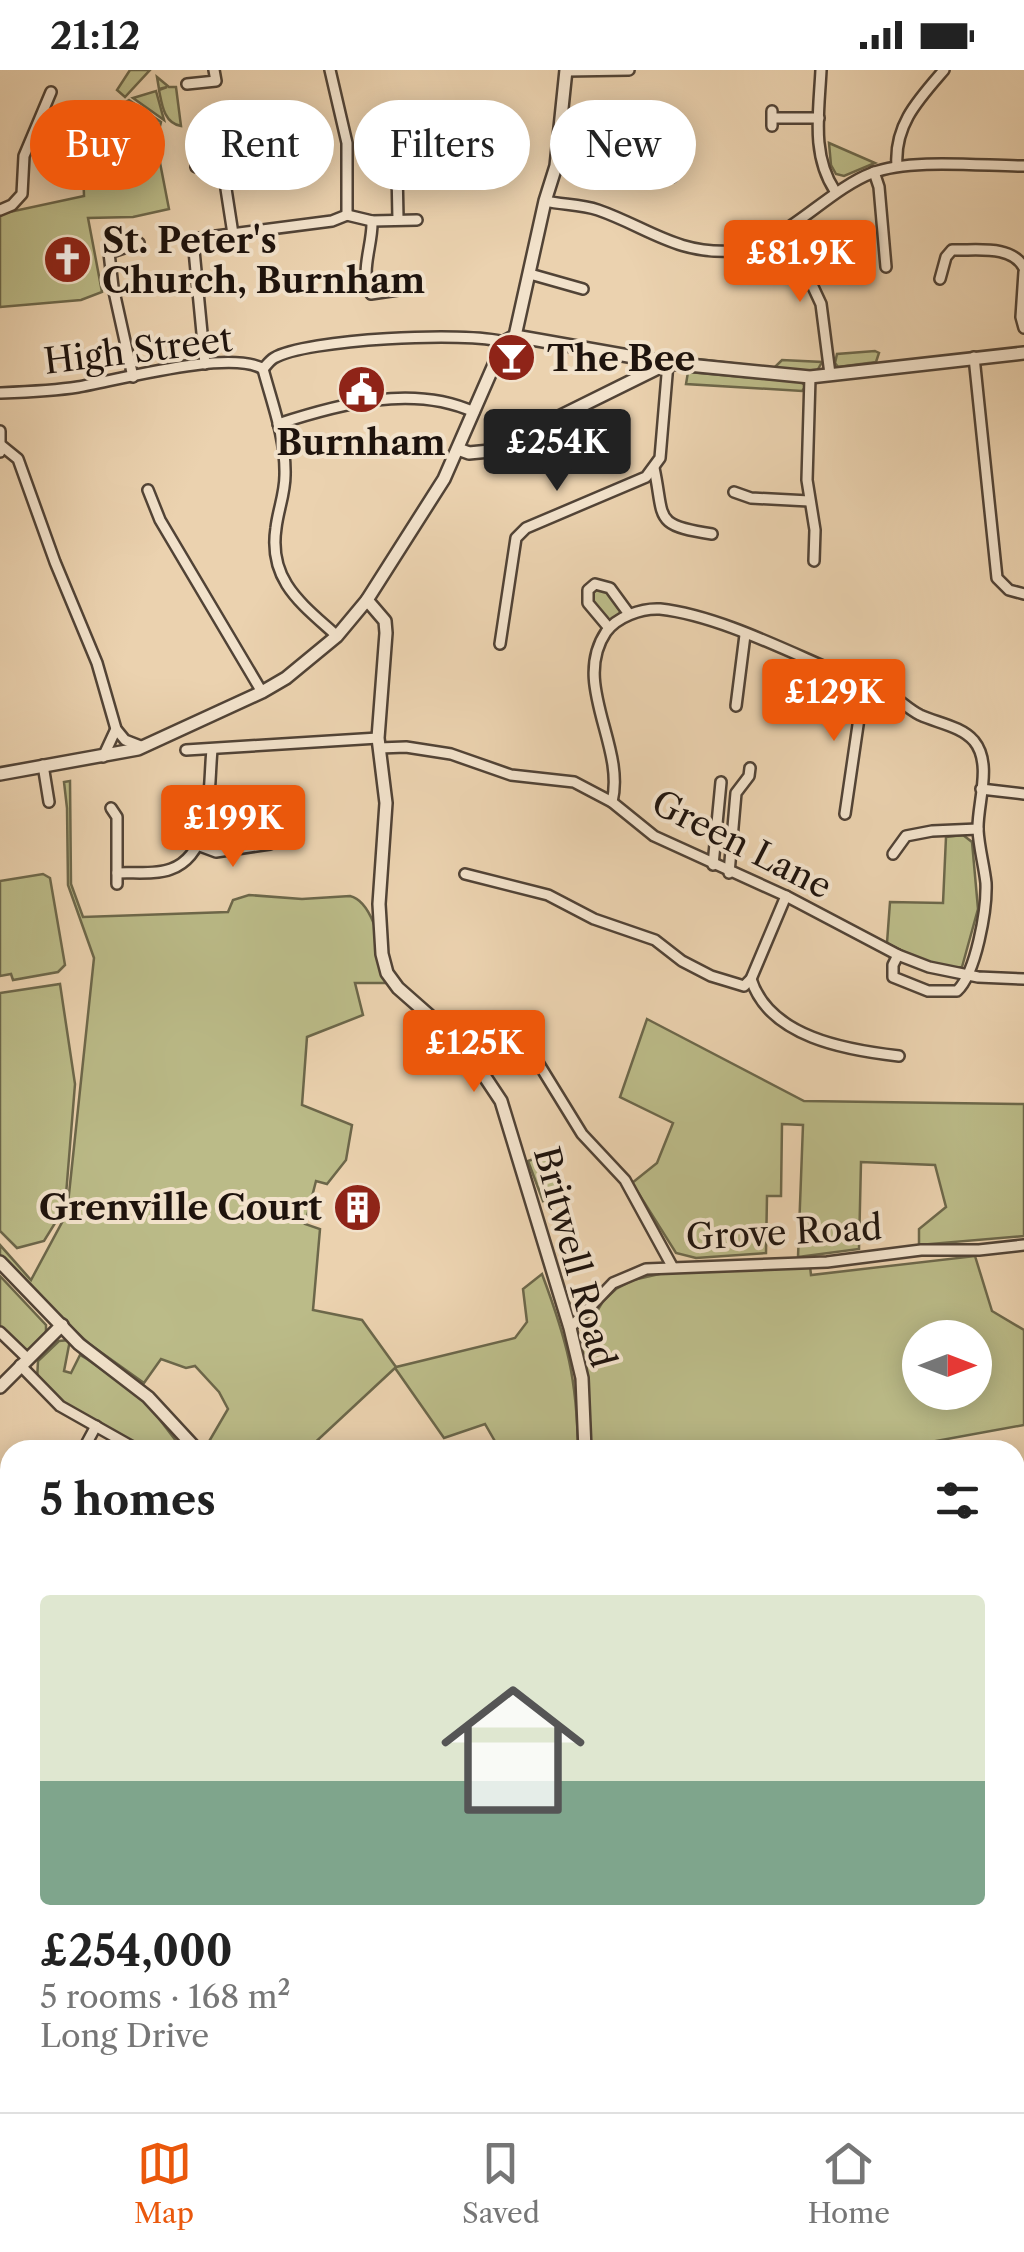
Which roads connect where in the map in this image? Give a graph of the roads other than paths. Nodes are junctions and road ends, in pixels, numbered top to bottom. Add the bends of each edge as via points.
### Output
1 (214, 70) edge
2 (330, 70) edge
3 (566, 70) edge
4 (629, 70) edge
5 (821, 70) edge
6 (944, 70) edge
7 (187, 84) dead end
8 (51, 92) dead end
9 (564, 100) edge
10 (773, 118) dead end
11 (819, 118) junction
12 (897, 166) junction
13 (1024, 166) edge
14 (874, 172) junction
15 (550, 181) edge
16 (226, 190) edge
17 (397, 190) edge
18 (835, 191) junction
19 (545, 201) junction
20 (0, 210) edge
21 (347, 215) junction
22 (398, 219) junction
23 (416, 220) dead end
24 (372, 221) junction
25 (782, 230) junction
26 (233, 234) junction
27 (140, 243) dead end
28 (886, 267) dead end
29 (1024, 270) edge
30 (530, 274) junction
31 (940, 278) dead end
32 (578, 284) dead end
33 (405, 288) dead end
34 (1024, 328) edge
35 (510, 339) junction
36 (1024, 353) edge
37 (974, 356) junction
38 (645, 360) junction
39 (205, 364) junction
40 (668, 364) junction
41 (262, 370) junction
42 (644, 374) junction
43 (830, 374) junction
44 (133, 377) junction
45 (810, 377) junction
46 (3, 395) edge
47 (474, 412) junction
48 (278, 424) junction
49 (0, 431) edge
50 (1, 449) edge
51 (458, 449) junction
52 (654, 468) junction
53 (148, 490) dead end
54 (734, 492) dead end
55 (809, 500) junction
56 (712, 534) dead end
57 (813, 561) dead end
58 (1024, 594) edge
59 (367, 600) junction
60 (629, 614) junction
61 (609, 628) junction
62 (746, 635) junction
63 (337, 636) junction
64 (500, 644) dead end
65 (864, 684) junction
66 (262, 692) junction
67 (736, 706) dead end
68 (116, 730) junction
69 (378, 743) junction
70 (142, 747) junction
71 (186, 750) dead end
72 (212, 750) junction
73 (103, 757) junction
74 (43, 766) junction
75 (750, 768) dead end
76 (0, 774) edge
77 (721, 782) dead end
78 (982, 789) junction
79 (1024, 794) edge
80 (49, 802) dead end
81 (612, 802) junction
82 (111, 808) dead end
83 (844, 814) dead end
84 (978, 829) junction
85 (270, 844) dead end
86 (200, 846) junction
87 (892, 854) dead end
88 (713, 865) junction
89 (729, 873) junction
90 (465, 874) dead end
91 (786, 896) junction
92 (898, 955) junction
93 (969, 975) junction
94 (751, 978) junction
95 (1024, 979) edge
96 (450, 1032) junction
97 (899, 1056) dead end
98 (1024, 1245) edge
99 (0, 1262) edge
100 (672, 1266) junction
101 (62, 1325) junction
102 (570, 1328) junction
103 (0, 1332) edge
104 (24, 1362) junction
105 (0, 1388) edge
106 (96, 1426) junction
107 (88, 1440) edge
108 (120, 1440) edge
109 (189, 1440) edge
110 (585, 1440) edge

1 - 7 street via 216,81
2 - 21 street via 347,143
3 - 4 street
3 - 9 street
5 - 11 street
6 - 12 street via 904,121
8 - 20 street via 24,156 22,194
10 - 11 street
11 - 18 street via 823,173
12 - 13 street
12 - 14 street
14 - 18 street
14 - 28 street
15 - 19 street
16 - 26 street
17 - 22 street
18 - 25 street
19 - 25 street via 599,210 654,237 712,250 757,245
19 - 30 street
21 - 24 street
21 - 26 street
22 - 23 street
22 - 24 street
24 - 33 street via 367,289 381,294
25 - 43 street via 821,304
26 - 39 street via 189,240
27 - 44 street via 109,253
29 - 31 street via 1006,252 952,250
29 - 34 street
30 - 32 street
30 - 35 street
35 - 38 street
35 - 41 street, High Street via 458,335 314,348 274,358
35 - 47 street
36 - 37 street
37 - 43 street
37 - 58 street via 997,578
38 - 40 street
38 - 42 street
39 - 41 street, High Street via 254,364
39 - 44 street, High Street
40 - 42 street
40 - 45 street
40 - 52 street
41 - 48 street
42 - 51 street via 490,451
43 - 45 street
44 - 46 street, High Street
45 - 55 street
47 - 48 street via 375,398
47 - 51 street
48 - 63 street via 285,477 277,571
49 - 50 street
50 - 68 street via 18,459 97,662
51 - 59 street
52 - 56 street via 662,514 680,530
52 - 64 street via 646,478 516,538
53 - 66 street
54 - 55 street
55 - 57 street
59 - 63 street
59 - 69 street, Britwell Road via 386,633
60 - 61 street
60 - 61 street via 610,588 595,584 588,603
60 - 62 street via 656,609
61 - 81 street via 596,653 594,684 616,766
62 - 65 street
62 - 67 street
63 - 66 street
65 - 78 street via 965,733 977,744
65 - 83 street
66 - 70 street
68 - 70 street
68 - 73 street
69 - 72 street, Green Lane via 337,738
69 - 81 street, Green Lane via 451,754 511,775 574,782
69 - 96 street, Britwell Road via 386,803 382,954 398,988
70 - 73 street
71 - 72 street, Green Lane
72 - 86 street
73 - 74 street
74 - 76 street
74 - 80 street
75 - 89 street via 736,793
77 - 88 street
78 - 79 street
78 - 84 street
81 - 88 street, Green Lane via 654,836
82 - 86 street via 116,879 170,870
84 - 87 street via 906,836
84 - 93 street via 986,886
85 - 86 street via 216,852
88 - 89 street, Green Lane
89 - 91 street, Green Lane
90 - 94 street via 548,895 655,940 728,984 744,986
91 - 92 street, Green Lane
91 - 94 street
92 - 93 street, Green Lane
92 - 93 street via 893,977 928,991 957,991
93 - 95 street, Green Lane
94 - 97 street via 764,1007 805,1034
96 - 100 street via 466,1027 534,1056 582,1134 626,1180
96 - 102 street, Britwell Road via 501,1100
98 - 100 street, Grove Road via 827,1262
99 - 101 street
100 - 102 street, Grove Road via 613,1282
101 - 104 street
101 - 109 street
102 - 110 street, Britwell Road via 584,1392
103 - 104 street
104 - 105 street
104 - 106 street via 60,1406
106 - 107 street
106 - 108 street

